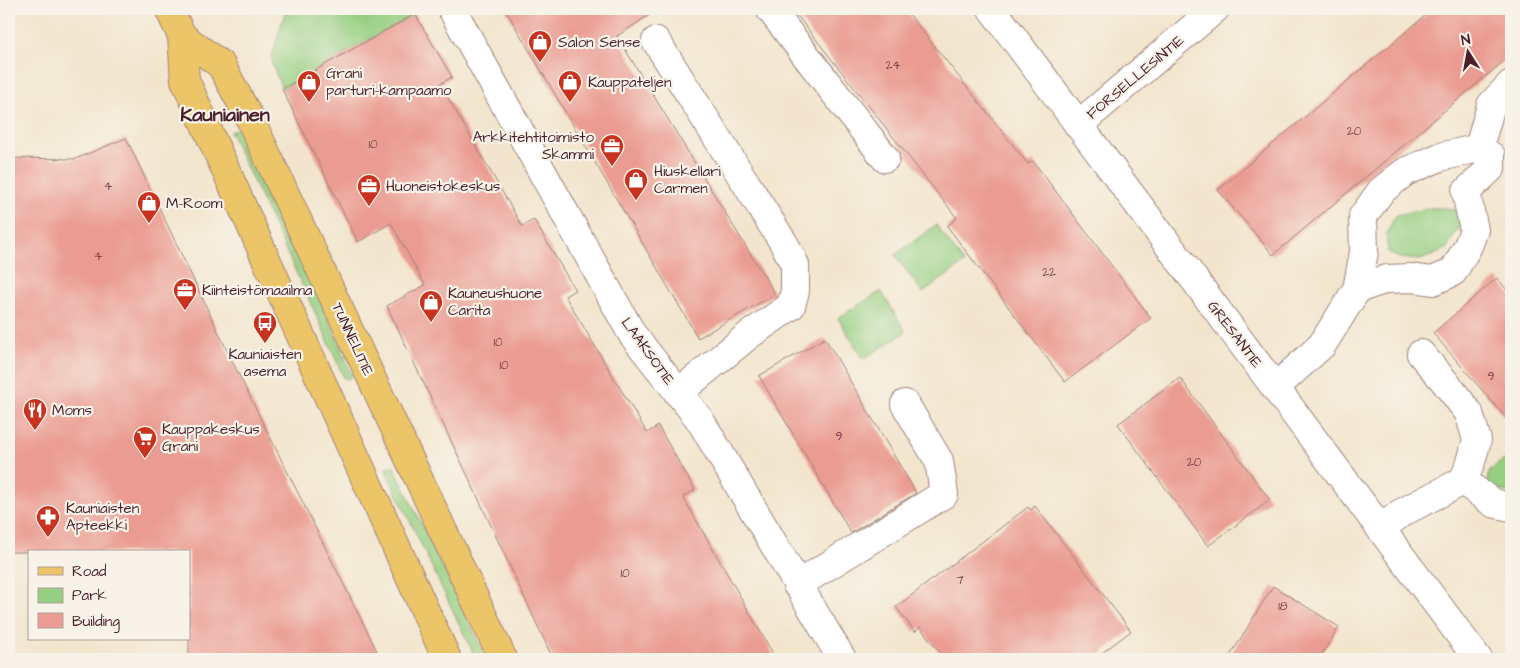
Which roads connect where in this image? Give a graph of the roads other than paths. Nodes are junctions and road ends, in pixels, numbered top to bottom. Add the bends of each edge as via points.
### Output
1 (169, 9) edge
2 (452, 9) edge
3 (770, 9) edge
4 (992, 9) edge
5 (1215, 9) edge
6 (182, 36) junction
7 (656, 41) dead end
8 (1511, 84) edge
9 (1078, 125) junction
10 (1479, 148) junction
11 (885, 158) dead end
12 (1356, 289) junction
13 (1421, 354) dead end
14 (1276, 387) junction
15 (678, 393) junction
16 (905, 404) dead end
17 (1463, 480) junction
18 (1511, 507) edge
19 (1381, 529) junction
20 (797, 585) junction
21 (447, 659) edge
22 (503, 659) edge
23 (842, 659) edge
24 (1478, 659) edge

1 - 6 main road, TUNNELITIE
2 - 15 street, LAAKSOTIE via 632,334
3 - 11 street
4 - 9 street, GRESANTIE
5 - 9 street, FORSELLESINTIE
6 - 21 main road, TUNNELITIE via 185,80
6 - 22 main road, TUNNELITIE via 222,65 251,121
7 - 15 street via 795,265 795,291 790,306
8 - 10 street via 1491,106
9 - 14 street, GRESANTIE
10 - 12 street via 1440,157 1405,172 1381,191 1363,216 1364,252
10 - 12 street via 1491,156 1491,168 1466,192 1474,230 1453,272 1433,281 1387,279
12 - 14 street via 1322,345
13 - 17 street via 1469,413 1477,440
14 - 19 street, GRESANTIE
15 - 20 street, LAAKSOTIE via 700,420
16 - 20 street via 939,461 944,494
17 - 18 street via 1493,503
17 - 19 street via 1401,513
19 - 24 street, GRESANTIE
20 - 23 street, LAAKSOTIE

